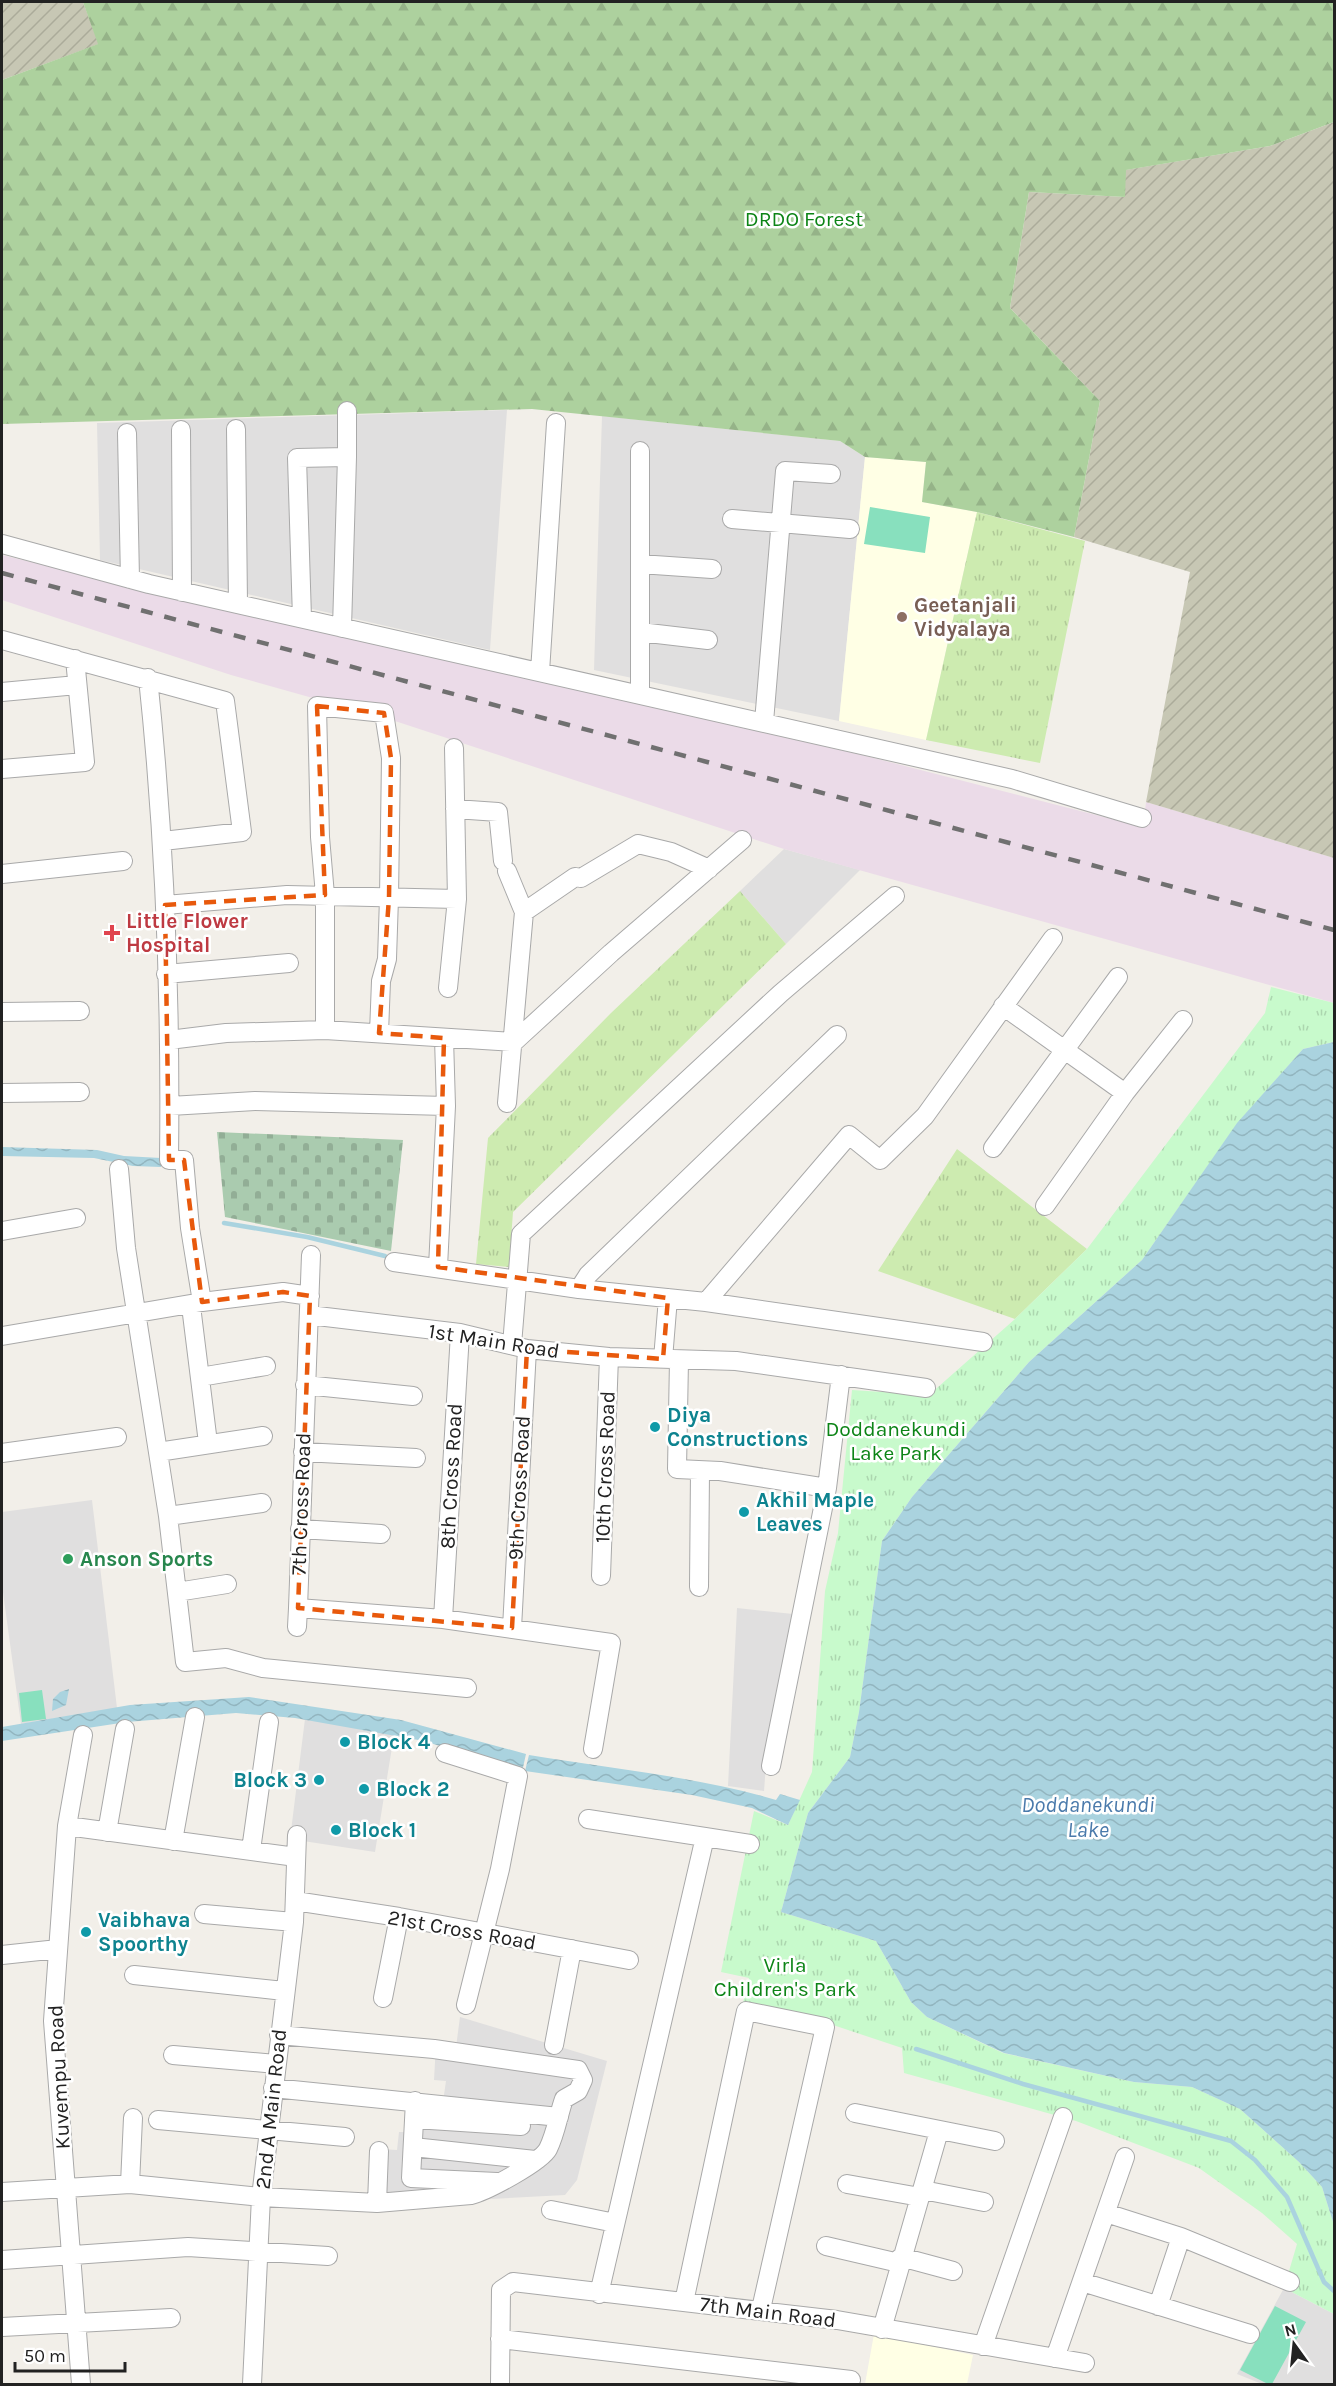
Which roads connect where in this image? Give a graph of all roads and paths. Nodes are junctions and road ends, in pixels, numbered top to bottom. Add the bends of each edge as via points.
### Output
1 (346, 411) dead end
2 (556, 423) dead end
3 (236, 429) dead end
4 (181, 430) dead end
5 (127, 433) dead end
6 (640, 451) dead end
7 (347, 457) junction
8 (831, 474) dead end
9 (732, 519) dead end
10 (781, 523) junction
11 (850, 529) dead end
12 (2, 544) edge
13 (640, 564) junction
14 (712, 569) dead end
15 (130, 579) junction
16 (182, 592) junction
17 (238, 604) junction
18 (302, 618) junction
19 (342, 628) junction
20 (640, 633) junction
21 (2, 640) edge
22 (708, 640) dead end
23 (75, 659) junction
24 (540, 672) junction
25 (148, 678) junction
26 (76, 685) junction
27 (2, 692) edge
28 (640, 694) junction
29 (764, 722) junction
30 (454, 747) dead end
31 (2, 769) edge
32 (455, 809) junction
33 (1142, 818) dead end
34 (742, 840) dead end
35 (163, 841) junction
36 (123, 861) dead end
37 (709, 869) junction
38 (2, 874) edge
39 (325, 895) junction
40 (895, 896) dead end
41 (389, 898) junction
42 (457, 899) junction
43 (165, 905) junction
44 (524, 919) junction
45 (1053, 938) dead end
46 (290, 963) dead end
47 (166, 974) junction
48 (1118, 977) dead end
49 (448, 988) dead end
50 (1002, 1006) junction
51 (80, 1011) dead end
52 (2, 1012) edge
53 (1183, 1020) dead end
54 (325, 1030) junction
55 (380, 1033) junction
56 (837, 1035) dead end
57 (444, 1038) junction
58 (169, 1040) junction
59 (514, 1042) junction
60 (1063, 1049) junction
61 (80, 1092) dead end
62 (2, 1093) edge
63 (1125, 1093) junction
64 (507, 1103) dead end
65 (170, 1106) junction
66 (446, 1106) junction
67 (993, 1148) dead end
68 (119, 1169) dead end
69 (1045, 1206) dead end
70 (76, 1218) dead end
71 (2, 1231) edge
72 (310, 1255) dead end
73 (394, 1262) dead end
74 (438, 1267) junction
75 (515, 1279) junction
76 (579, 1289) junction
77 (310, 1296) junction
78 (668, 1298) junction
79 (706, 1302) junction
80 (196, 1304) junction
81 (309, 1314) junction
82 (135, 1316) junction
83 (460, 1333) junction
84 (2, 1336) edge
85 (983, 1342) dead end
86 (519, 1347) junction
87 (609, 1357) junction
88 (671, 1360) junction
89 (266, 1366) dead end
90 (841, 1375) junction
91 (200, 1377) junction
92 (305, 1385) junction
93 (926, 1388) dead end
94 (413, 1396) dead end
95 (263, 1436) dead end
96 (117, 1437) dead end
97 (208, 1443) junction
98 (158, 1452) junction
99 (303, 1452) junction
100 (2, 1453) edge
101 (416, 1458) dead end
102 (700, 1471) junction
103 (827, 1488) junction
104 (262, 1503) dead end
105 (168, 1516) junction
106 (300, 1529) junction
107 (381, 1534) dead end
108 (602, 1576) dead end
109 (227, 1584) dead end
110 (699, 1587) dead end
111 (177, 1592) junction
112 (298, 1608) junction
113 (443, 1619) junction
114 (297, 1627) dead end
115 (512, 1628) junction
116 (467, 1688) dead end
117 (195, 1717) dead end
118 (269, 1722) dead end
119 (125, 1729) dead end
120 (83, 1735) dead end
121 (593, 1749) dead end
122 (445, 1754) dead end
123 (771, 1766) dead end
124 (588, 1819) dead end
125 (67, 1826) junction
126 (107, 1832) junction
127 (297, 1835) dead end
128 (705, 1838) junction
129 (173, 1841) junction
130 (750, 1844) dead end
131 (250, 1850) junction
132 (296, 1857) junction
133 (295, 1902) junction
134 (204, 1914) dead end
135 (399, 1917) junction
136 (294, 1922) junction
137 (483, 1935) junction
138 (58, 1949) junction
139 (572, 1949) junction
140 (2, 1954) edge
141 (629, 1960) dead end
142 (134, 1975) dead end
143 (284, 1991) junction
144 (383, 1998) dead end
145 (466, 2005) dead end
146 (279, 2035) junction
147 (554, 2045) dead end
148 (173, 2055) dead end
149 (276, 2064) junction
150 (273, 2088) junction
151 (413, 2107) junction
152 (855, 2113) dead end
153 (1063, 2117) dead end
154 (133, 2118) dead end
155 (158, 2120) dead end
156 (557, 2125) junction
157 (521, 2126) dead end
158 (268, 2129) junction
159 (939, 2131) junction
160 (345, 2137) dead end
161 (995, 2141) dead end
162 (413, 2147) junction
163 (379, 2151) dead end
164 (1125, 2157) dead end
165 (535, 2160) junction
166 (500, 2182) junction
167 (130, 2184) junction
168 (848, 2184) dead end
169 (66, 2189) junction
170 (2, 2192) edge
171 (922, 2194) junction
172 (261, 2197) junction
173 (984, 2202) dead end
174 (377, 2203) junction
175 (551, 2210) dead end
176 (1106, 2213) junction
177 (615, 2223) junction
178 (1181, 2237) junction
179 (826, 2246) dead end
180 (258, 2251) junction
181 (71, 2256) junction
182 (328, 2256) dead end
183 (2, 2260) edge
184 (900, 2260) junction
185 (953, 2271) dead end
186 (1082, 2282) junction
187 (1290, 2282) dead end
188 (599, 2294) junction
189 (684, 2302) junction
190 (1158, 2306) junction
191 (761, 2309) junction
192 (171, 2318) dead end
193 (77, 2323) junction
194 (2, 2327) edge
195 (882, 2329) junction
196 (1250, 2334) dead end
197 (500, 2340) junction
198 (982, 2346) junction
199 (1055, 2358) junction
200 (1085, 2363) dead end
201 (851, 2380) dead end
202 (81, 2385) edge
203 (252, 2385) edge
204 (500, 2385) edge

1 - 7 street
2 - 24 street
3 - 17 street
4 - 16 street
5 - 15 street
6 - 13 street
7 - 18 street via 297,458
7 - 19 street
8 - 10 street via 785,471
9 - 10 street
10 - 11 street
10 - 29 street
12 - 15 street
13 - 14 street
13 - 20 street
15 - 16 street
16 - 17 street
17 - 18 street
18 - 19 street
19 - 24 street
20 - 22 street
20 - 28 street
21 - 23 street
23 - 25 street
23 - 26 street
24 - 28 street
25 - 35 street
25 - 35 street via 225,702 242,832
26 - 27 street
26 - 31 street via 85,762
28 - 29 street
29 - 33 street via 1012,779
30 - 32 street
32 - 42 street
32 - 44 street via 498,812 505,866
34 - 37 street
35 - 43 street
36 - 38 street
37 - 44 street via 671,852 638,844 581,878 575,877
37 - 59 street
39 - 41 street
39 - 41 street via 316,706 384,713 391,758
39 - 43 street
39 - 54 street
40 - 75 street, 9th Cross Road via 781,993 521,1234
41 - 42 street
41 - 55 street
42 - 49 street
43 - 47 street
44 - 59 street
45 - 50 street
46 - 47 street
47 - 58 street
48 - 60 street
50 - 60 street
50 - 79 street via 925,1116 880,1160 849,1135
51 - 52 street
53 - 63 street
54 - 55 street
54 - 58 street via 226,1033
55 - 57 street
56 - 76 street via 588,1275
57 - 59 street
57 - 66 street
58 - 65 street
59 - 64 street
60 - 63 street
60 - 67 street
61 - 62 street
63 - 69 street
65 - 66 street via 255,1101
65 - 80 street via 169,1160 184,1160
66 - 74 street
68 - 82 street
70 - 71 street
72 - 77 street, 7th Cross Road
73 - 74 street
74 - 75 street
75 - 76 street
75 - 86 street, 9th Cross Road
76 - 78 street
77 - 80 street via 283,1292
77 - 81 street, 7th Cross Road
78 - 79 street
78 - 88 street
79 - 85 street
80 - 82 street
80 - 91 street
81 - 83 street, 1st Main Road
81 - 92 street, 7th Cross Road
82 - 84 street
82 - 98 street
83 - 86 street, 1st Main Road
83 - 113 street, 8th Cross Road
86 - 87 street, 1st Main Road
86 - 115 street, 9th Cross Road
87 - 88 street, 1st Main Road
87 - 108 street, 10th Cross Road
88 - 90 street, 1st Main Road via 736,1361
88 - 102 street via 677,1470
89 - 91 street
90 - 93 street, 1st Main Road
90 - 103 street
91 - 97 street
92 - 94 street
92 - 99 street, 7th Cross Road
95 - 97 street
96 - 100 street
97 - 98 street
98 - 105 street
99 - 101 street
99 - 106 street, 7th Cross Road
102 - 103 street
102 - 110 street
103 - 123 street
104 - 105 street
105 - 111 street
106 - 107 street
106 - 112 street, 7th Cross Road
109 - 111 street
111 - 116 street via 185,1662 226,1658 275,1669
112 - 113 street
112 - 114 street, 7th Cross Road
113 - 115 street
115 - 121 street via 611,1643
117 - 129 street
118 - 131 street
119 - 126 street
120 - 125 street, Kuvempu Road
122 - 137 street via 519,1776
124 - 128 street
125 - 126 street
125 - 138 street, Kuvempu Road
126 - 129 street
127 - 132 street, 2nd A Main Road
128 - 130 street
128 - 177 street
129 - 131 street
131 - 132 street
132 - 133 street, 2nd A Main Road
133 - 135 street, 21st Cross Road
133 - 136 street, 2nd A Main Road
134 - 136 street
135 - 137 street, 21st Cross Road
135 - 144 street
136 - 143 street, 2nd A Main Road
137 - 139 street, 21st Cross Road
137 - 145 street
138 - 140 street
138 - 169 street, Kuvempu Road via 53,2020
139 - 141 street, 21st Cross Road
139 - 147 street
142 - 143 street
143 - 146 street, 2nd A Main Road
146 - 149 street, 2nd A Main Road
146 - 156 street via 434,2049 578,2070 583,2080 578,2091 564,2100
148 - 149 street
149 - 150 street, 2nd A Main Road
150 - 151 street
150 - 158 street, 2nd A Main Road
151 - 156 street
151 - 157 street
151 - 162 street
152 - 159 street
153 - 198 street
154 - 167 street
155 - 158 street
156 - 165 street via 546,2152
158 - 160 street
158 - 172 street, 2nd A Main Road
159 - 161 street
159 - 171 street
162 - 165 street
162 - 166 street via 411,2178
163 - 174 street
164 - 176 street
165 - 166 street
166 - 174 street via 471,2195
167 - 169 street
167 - 172 street
168 - 171 street
169 - 170 street
169 - 181 street, Kuvempu Road
171 - 173 street
171 - 184 street
172 - 174 street
172 - 180 street, 2nd A Main Road
175 - 177 street
176 - 178 street
176 - 186 street
177 - 188 street
178 - 187 street
178 - 190 street
179 - 184 street
180 - 181 street via 188,2247
180 - 182 street
180 - 203 street, 2nd A Main Road
181 - 183 street
181 - 193 street, Kuvempu Road
184 - 185 street
184 - 195 street
186 - 190 street
186 - 199 street
188 - 189 street, 7th Main Road
188 - 197 street, 7th Main Road via 513,2282 501,2290
189 - 191 street, 7th Main Road
189 - 191 street via 746,2010 825,2027
190 - 196 street
191 - 195 street, 7th Main Road
192 - 193 street
193 - 194 street
193 - 202 street, Kuvempu Road
195 - 198 street, 7th Main Road
197 - 201 street
197 - 204 street
198 - 199 street, 7th Main Road
199 - 200 street, 7th Main Road

